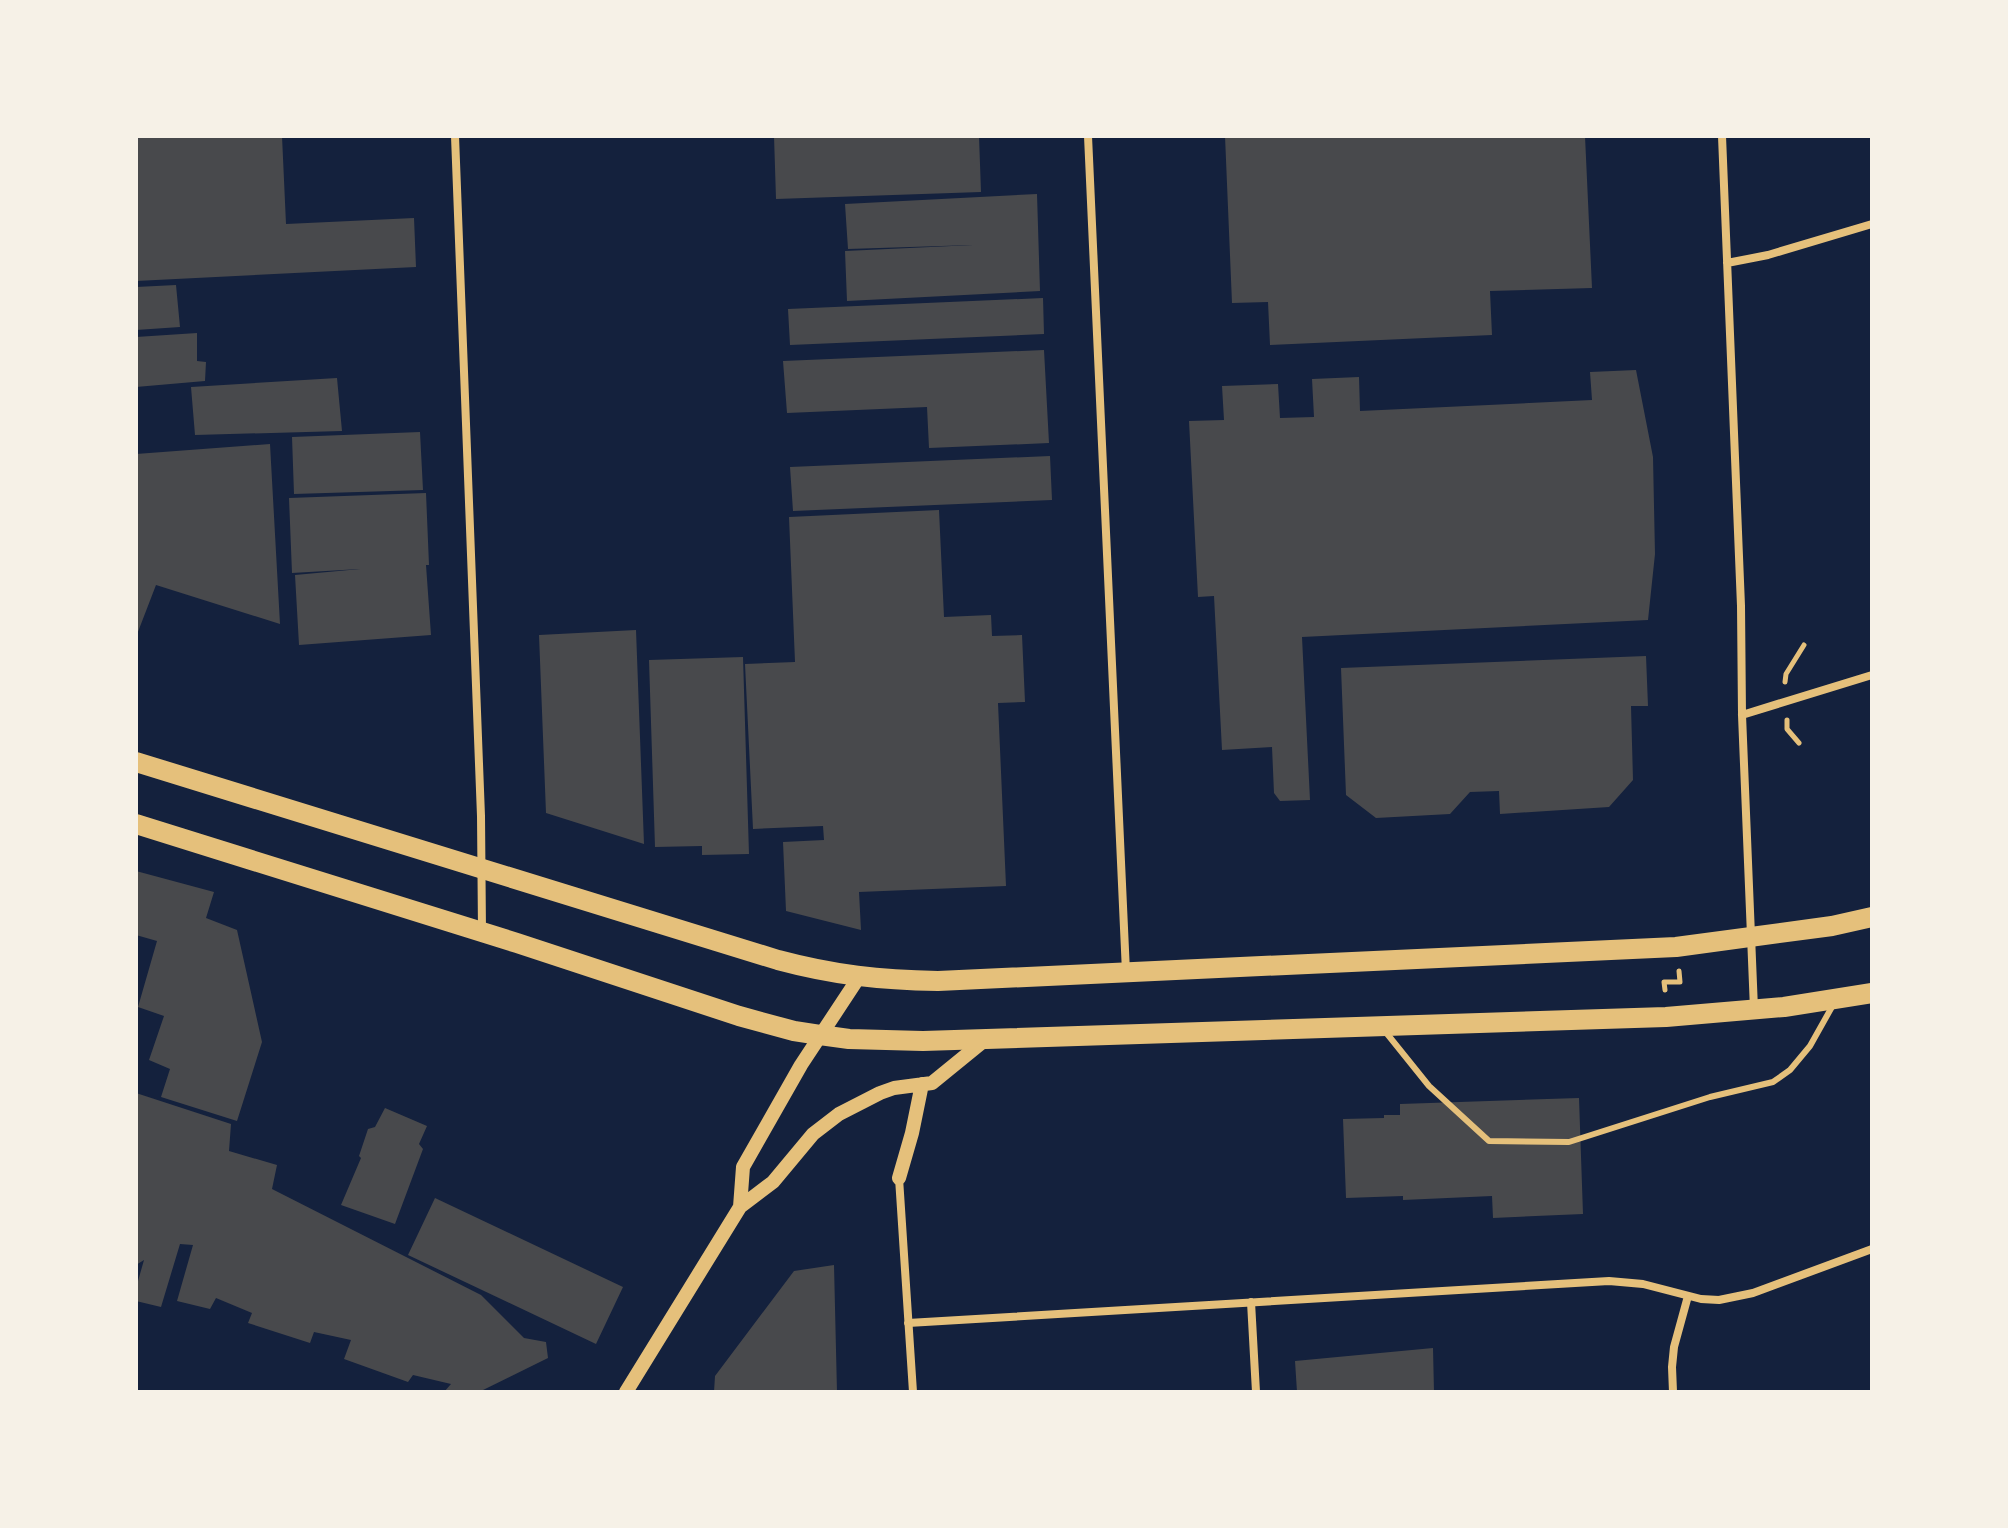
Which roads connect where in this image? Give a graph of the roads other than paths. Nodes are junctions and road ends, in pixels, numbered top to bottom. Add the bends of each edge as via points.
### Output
1 (455, 136) edge
2 (1088, 136) edge
3 (1722, 136) edge
4 (1872, 224) edge
5 (1727, 263) junction
6 (1872, 675) edge
7 (1742, 715) junction
8 (136, 762) edge
9 (136, 824) edge
10 (482, 870) junction
11 (1872, 917) edge
12 (482, 933) junction
13 (1750, 937) junction
14 (1126, 973) junction
15 (859, 977) junction
16 (1872, 993) edge
17 (1837, 999) junction
18 (1755, 1010) junction
19 (1382, 1027) junction
20 (820, 1035) junction
21 (986, 1039) junction
22 (922, 1084) junction
23 (899, 1178) joint
24 (740, 1207) junction
25 (1872, 1249) edge
26 (1688, 1296) junction
27 (1251, 1302) junction
28 (908, 1323) junction
29 (626, 1392) edge
30 (913, 1392) edge
31 (1256, 1392) edge
32 (1673, 1392) edge

1 - 10 street
2 - 14 street
3 - 5 street
4 - 5 street
5 - 7 street
6 - 7 street
7 - 13 street
8 - 10 main road
9 - 12 main road
10 - 12 street
10 - 15 main road via 786,962
11 - 13 main road
12 - 20 main road via 739,1016
13 - 14 main road via 1676,947
13 - 18 street
14 - 15 main road via 938,981
15 - 20 street
16 - 17 main road
17 - 18 main road
17 - 19 lane via 1810,1046 1773,1082 1569,1142 1489,1141 1429,1086
18 - 19 main road
19 - 21 main road
20 - 21 main road
20 - 24 street via 743,1167
21 - 22 street via 932,1083
22 - 23 street
22 - 24 street via 880,1093 839,1114 813,1134 773,1182
23 - 28 street
24 - 29 street
25 - 26 street via 1735,1297
26 - 27 street via 1609,1281
26 - 32 street via 1674,1347
27 - 28 street
27 - 31 street
28 - 30 street

